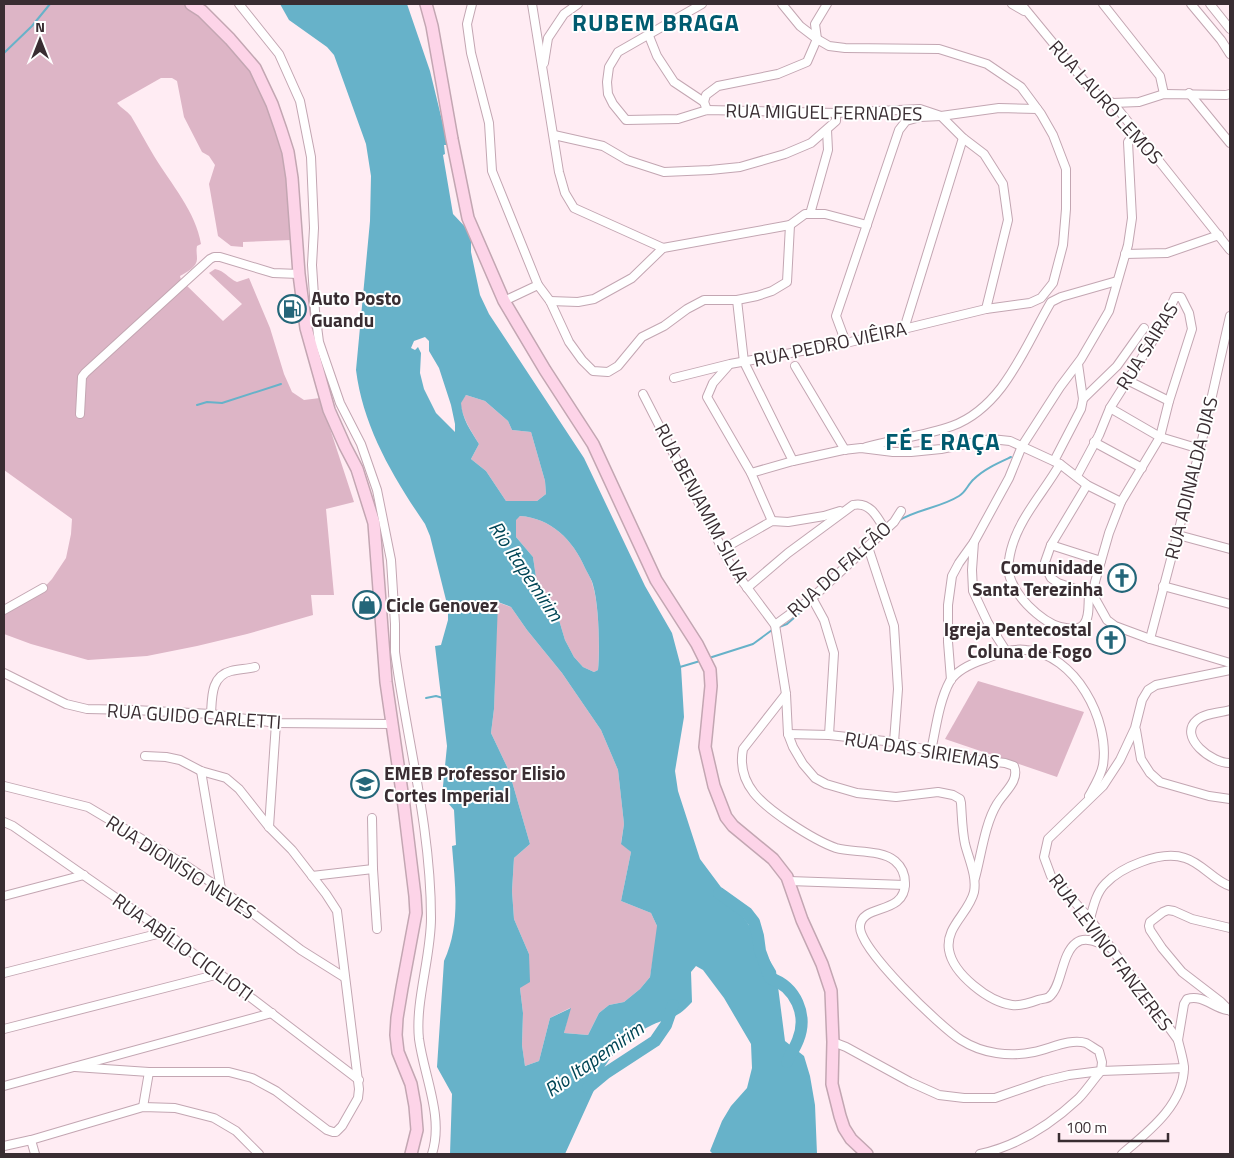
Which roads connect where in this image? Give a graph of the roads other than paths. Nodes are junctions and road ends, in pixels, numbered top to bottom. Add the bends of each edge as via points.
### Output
1 (191, 4) edge
2 (239, 4) edge
3 (426, 4) edge
4 (472, 4) edge
5 (532, 4) edge
6 (578, 4) edge
7 (702, 4) edge
8 (782, 4) edge
9 (827, 4) edge
10 (1012, 4) edge
11 (1021, 4) edge
12 (1103, 4) edge
13 (1191, 4) edge
14 (1210, 4) edge
15 (1030, 15) junction
16 (1230, 29) edge
17 (649, 36) junction
18 (817, 39) junction
19 (1230, 54) edge
20 (544, 70) junction
21 (1164, 94) junction
22 (1189, 94) junction
23 (1230, 94) edge
24 (1113, 103) junction
25 (706, 106) junction
26 (1037, 109) junction
27 (836, 113) junction
28 (941, 116) junction
29 (827, 130) junction
30 (1136, 131) junction
31 (554, 135) junction
32 (963, 138) junction
33 (1230, 143) edge
34 (810, 214) junction
35 (790, 225) junction
36 (867, 225) junction
37 (1220, 235) junction
38 (663, 248) junction
39 (1230, 248) edge
40 (1125, 254) junction
41 (299, 274) junction
42 (1117, 281) junction
43 (538, 285) junction
44 (737, 300) junction
45 (504, 301) junction
46 (550, 301) junction
47 (986, 310) junction
48 (1230, 316) edge
49 (1144, 328) dead end
50 (904, 329) junction
51 (846, 343) junction
52 (744, 362) junction
53 (730, 364) junction
54 (1078, 364) junction
55 (795, 366) dead end
56 (674, 378) dead end
57 (1127, 380) junction
58 (643, 394) dead end
59 (1083, 399) junction
60 (1169, 401) junction
61 (1110, 408) junction
62 (80, 414) dead end
63 (1160, 437) junction
64 (1094, 442) junction
65 (1022, 446) junction
66 (861, 448) junction
67 (1200, 449) junction
68 (845, 450) junction
69 (793, 461) junction
70 (1057, 463) junction
71 (1142, 468) junction
72 (751, 473) junction
73 (1077, 476) junction
74 (1087, 485) junction
75 (1121, 502) junction
76 (844, 510) junction
77 (901, 511) dead end
78 (772, 521) junction
79 (885, 530) junction
80 (1178, 535) junction
81 (974, 542) junction
82 (1051, 545) junction
83 (868, 547) junction
84 (1230, 548) edge
85 (723, 549) junction
86 (1102, 561) junction
87 (1164, 586) junction
88 (43, 588) dead end
89 (747, 588) junction
90 (1091, 595) junction
91 (812, 598) junction
92 (1230, 604) edge
93 (4, 610) edge
94 (775, 625) junction
95 (1150, 639) junction
96 (1006, 651) junction
97 (395, 652) junction
98 (383, 653) junction
99 (1230, 663) edge
100 (255, 667) dead end
101 (1230, 670) edge
102 (4, 673) edge
103 (951, 680) junction
104 (786, 694) junction
105 (1230, 710) edge
106 (211, 714) junction
107 (276, 723) junction
108 (391, 724) junction
109 (1136, 728) junction
110 (788, 734) junction
111 (829, 735) junction
112 (894, 742) junction
113 (931, 751) junction
114 (145, 756) dead end
115 (1230, 763) edge
116 (201, 771) junction
117 (4, 786) edge
118 (1230, 799) edge
119 (1087, 800) junction
120 (372, 818) dead end
121 (4, 822) edge
122 (423, 823) junction
123 (406, 824) junction
124 (268, 826) junction
125 (373, 869) junction
126 (84, 876) junction
127 (312, 876) junction
128 (974, 879) junction
129 (789, 881) junction
130 (905, 885) junction
131 (1230, 886) edge
132 (221, 889) junction
133 (4, 896) edge
134 (1090, 919) junction
135 (1230, 928) edge
136 (377, 929) dead end
137 (166, 932) junction
138 (1112, 948) junction
139 (4, 973) edge
140 (219, 974) junction
141 (344, 977) junction
142 (1230, 1011) edge
143 (272, 1013) junction
144 (4, 1029) edge
145 (1178, 1040) junction
146 (833, 1042) junction
147 (75, 1067) junction
148 (1184, 1068) junction
149 (1101, 1071) junction
150 (149, 1072) junction
151 (359, 1080) junction
152 (4, 1086) edge
153 (143, 1107) junction
154 (31, 1140) junction
155 (4, 1146) edge
156 (35, 1154) edge
157 (259, 1154) edge
158 (411, 1154) edge
159 (432, 1154) edge
160 (867, 1154) edge
161 (980, 1154) edge
162 (1122, 1154) edge

1 - 41 street via 230,39 255,68 272,104 288,152
2 - 97 street via 279,54 300,101 311,157 312,265 319,342 377,490 391,560
3 - 45 street via 468,218
4 - 43 street via 467,24 489,123 492,171
5 - 20 street
6 - 20 street via 564,14 548,38
7 - 17 street
8 - 18 street, RUA PEDRO VIÊIRA via 800,26
9 - 18 street via 815,24
10 - 15 street
11 - 15 street, RUA LAURO LEMOS
12 - 21 street via 1160,76
13 - 19 street
14 - 16 street
15 - 24 street, RUA LAURO LEMOS via 1090,88
17 - 25 street via 674,82
17 - 25 street via 618,52 608,67 608,94 626,120 678,119
18 - 25 street via 807,62 778,74 718,86 706,95
18 - 26 street, RUA PEDRO VIÊIRA via 829,46 845,48 938,49 987,64 1021,87
20 - 31 street
21 - 22 street
21 - 24 street via 1139,102
22 - 23 street
22 - 33 street
24 - 30 street, RUA LAURO LEMOS
25 - 27 street, RUA MIGUEL FERNADES
26 - 28 street via 998,108
26 - 47 street, RUA PEDRO VIÊIRA via 1053,135 1066,170 1063,245 1053,283 1041,298 1030,303
27 - 28 street, RUA MIGUEL FERNADES via 920,109
27 - 29 street via 836,120
28 - 32 street
28 - 36 street via 913,119 899,130
29 - 31 street via 802,147 740,167 664,172 626,160 603,146
29 - 34 street via 828,150
30 - 37 street, RUA LAURO LEMOS
30 - 40 street via 1128,142 1132,218
31 - 38 street via 559,172 565,193 574,208
32 - 47 street via 984,154 1003,184 1008,220
32 - 50 street
34 - 35 street
34 - 36 street via 825,214
35 - 38 street
35 - 44 street via 786,282 772,291
36 - 51 street via 836,316
37 - 39 street, RUA LAURO LEMOS
37 - 40 street via 1167,253
38 - 46 street via 632,278 594,299
40 - 42 street
41 - 62 street via 273,273 220,257 210,259 84,373
41 - 98 street via 306,328 315,364 329,410 360,476 374,522
42 - 54 street via 1109,311
42 - 66 street via 1051,302 997,394 977,412 954,425 922,436
43 - 45 street
43 - 46 street
44 - 46 street via 704,300 687,309 642,337 618,366 608,372 593,371 582,360 569,342
44 - 52 street
45 - 129 street via 593,444 656,580 710,670 705,747 714,786 726,817 773,859
47 - 50 street, RUA PEDRO VIÊIRA
48 - 67 street, RUA ADINALDA DIAS
49 - 59 street via 1117,366
50 - 51 street, RUA PEDRO VIÊIRA
51 - 52 street, RUA PEDRO VIÊIRA
52 - 53 street, RUA PEDRO VIÊIRA
52 - 69 street
53 - 56 street, RUA PEDRO VIÊIRA
53 - 72 street via 713,383 707,396
54 - 59 street
54 - 65 street
55 - 68 street
57 - 60 street
57 - 60 street, RUA SAIRAS via 1162,326 1175,297 1181,297 1192,329
57 - 61 street, RUA SAIRAS
58 - 85 street, RUA BENJAMIM SILVA
59 - 70 street
60 - 63 street, RUA SAIRAS
61 - 63 street
61 - 64 street, RUA SAIRAS
63 - 67 street
63 - 71 street, RUA SAIRAS
64 - 71 street
64 - 73 street, RUA SAIRAS
65 - 66 street via 991,439 912,452
65 - 70 street
65 - 81 street via 1009,478
66 - 68 street
67 - 80 street, RUA ADINALDA DIAS
68 - 69 street
69 - 72 street
70 - 73 street
70 - 90 street, RUA SAIRAS via 1018,528 1011,551 1010,580 1031,609 1054,625 1068,629 1082,627 1086,623
71 - 75 street, RUA SAIRAS
72 - 78 street
73 - 74 street
74 - 75 street
74 - 82 street
75 - 86 street, RUA SAIRAS
76 - 78 street via 788,522
76 - 79 street via 862,504 873,510
76 - 89 street
77 - 79 street, RUA DO FALCÃO
78 - 85 street
79 - 83 street, RUA DO FALCÃO
80 - 84 street
80 - 87 street, RUA ADINALDA DIAS
81 - 96 street via 973,591
81 - 103 street via 952,576 948,605
82 - 86 street
82 - 90 street via 1046,562 1051,578
83 - 91 street, RUA DO FALCÃO
83 - 112 street via 894,626 898,689
85 - 89 street, RUA BENJAMIM SILVA
86 - 90 street, RUA SAIRAS
87 - 92 street
87 - 95 street, RUA ADINALDA DIAS
88 - 93 street
89 - 94 street, RUA BENJAMIM SILVA
90 - 95 street via 1107,620 1115,626
91 - 94 street, RUA DO FALCÃO
91 - 111 street via 824,620 834,653
94 - 104 street, RUA BENJAMIM SILVA
95 - 99 street
96 - 103 street via 978,661
96 - 119 street via 1044,654 1080,683 1094,707 1104,748 1102,767
97 - 98 street
97 - 122 street
98 - 108 street
100 - 106 street via 222,675 213,690
101 - 109 street via 1156,685 1142,700
102 - 106 street, RUA GUIDO CARLETTI via 66,704 87,709
103 - 113 street via 942,700
104 - 110 street, RUA BENJAMIM SILVA
104 - 130 street via 743,749 743,772 749,788 762,804 814,839 838,849 869,852 893,859 902,868
105 - 115 street via 1201,717 1192,730 1193,739 1209,757
106 - 107 street, RUA GUIDO CARLETTI
107 - 108 street, RUA GUIDO CARLETTI
107 - 124 street
108 - 123 street
109 - 118 street via 1141,760 1160,782
109 - 119 street, RUA LEVINO FANZERES via 1103,786
110 - 111 street, RUA DAS SIRIEMAS
110 - 128 street via 803,764 815,778 826,784 857,793 896,797 938,792 960,799 962,828
111 - 112 street, RUA DAS SIRIEMAS
112 - 113 street, RUA DAS SIRIEMAS
113 - 128 street, RUA DAS SIRIEMAS via 1014,766 1013,782 996,805
114 - 116 street via 173,759
116 - 124 street via 226,778 239,789
116 - 132 street
117 - 132 street, RUA DIONÍSIO NEVES via 88,807
119 - 134 street, RUA LEVINO FANZERES via 1048,839 1044,857 1051,876
120 - 125 street
121 - 126 street, RUA ABÍLIO CICILIOTI
122 - 123 street
122 - 159 street via 431,918 418,1023 435,1120
123 - 158 street via 416,912 396,1035 415,1106 417,1130
124 - 127 street
125 - 127 street
125 - 136 street
126 - 133 street
126 - 137 street, RUA ABÍLIO CICILIOTI
127 - 141 street via 337,911
128 - 138 street via 974,893 950,936 949,949 961,974 996,1000 1013,1005 1048,997 1075,943 1093,941
129 - 130 street
129 - 146 street via 831,992
130 - 149 street via 903,897 897,904 867,915 860,926 861,934 902,988 962,1040 982,1050 1012,1055 1067,1044 1087,1044 1099,1051
131 - 134 street via 1184,857 1159,856 1130,865 1104,885
132 - 141 street, RUA DIONÍSIO NEVES via 301,950
134 - 138 street, RUA LEVINO FANZERES
135 - 142 street via 1168,910 1149,926 1182,972
137 - 139 street
137 - 140 street, RUA ABÍLIO CICILIOTI
138 - 145 street, RUA LEVINO FANZERES
140 - 143 street, RUA ABÍLIO CICILIOTI
140 - 144 street
141 - 151 street
142 - 145 street via 1200,998 1187,999
143 - 147 street
143 - 151 street, RUA ABÍLIO CICILIOTI
145 - 148 street, RUA LEVINO FANZERES
146 - 149 street via 940,1095 964,1098 995,1098 1044,1081
146 - 160 street via 832,1084 840,1116 851,1139
147 - 150 street
147 - 152 street
148 - 149 street
148 - 162 street, RUA LEVINO FANZERES via 1177,1096 1157,1124
149 - 161 street via 1079,1098 1050,1122 1027,1137 996,1151
150 - 151 street via 228,1072 252,1078 333,1132 340,1129 358,1098
150 - 153 street
153 - 154 street
153 - 157 street via 175,1108 214,1118 236,1132
154 - 155 street
154 - 156 street

